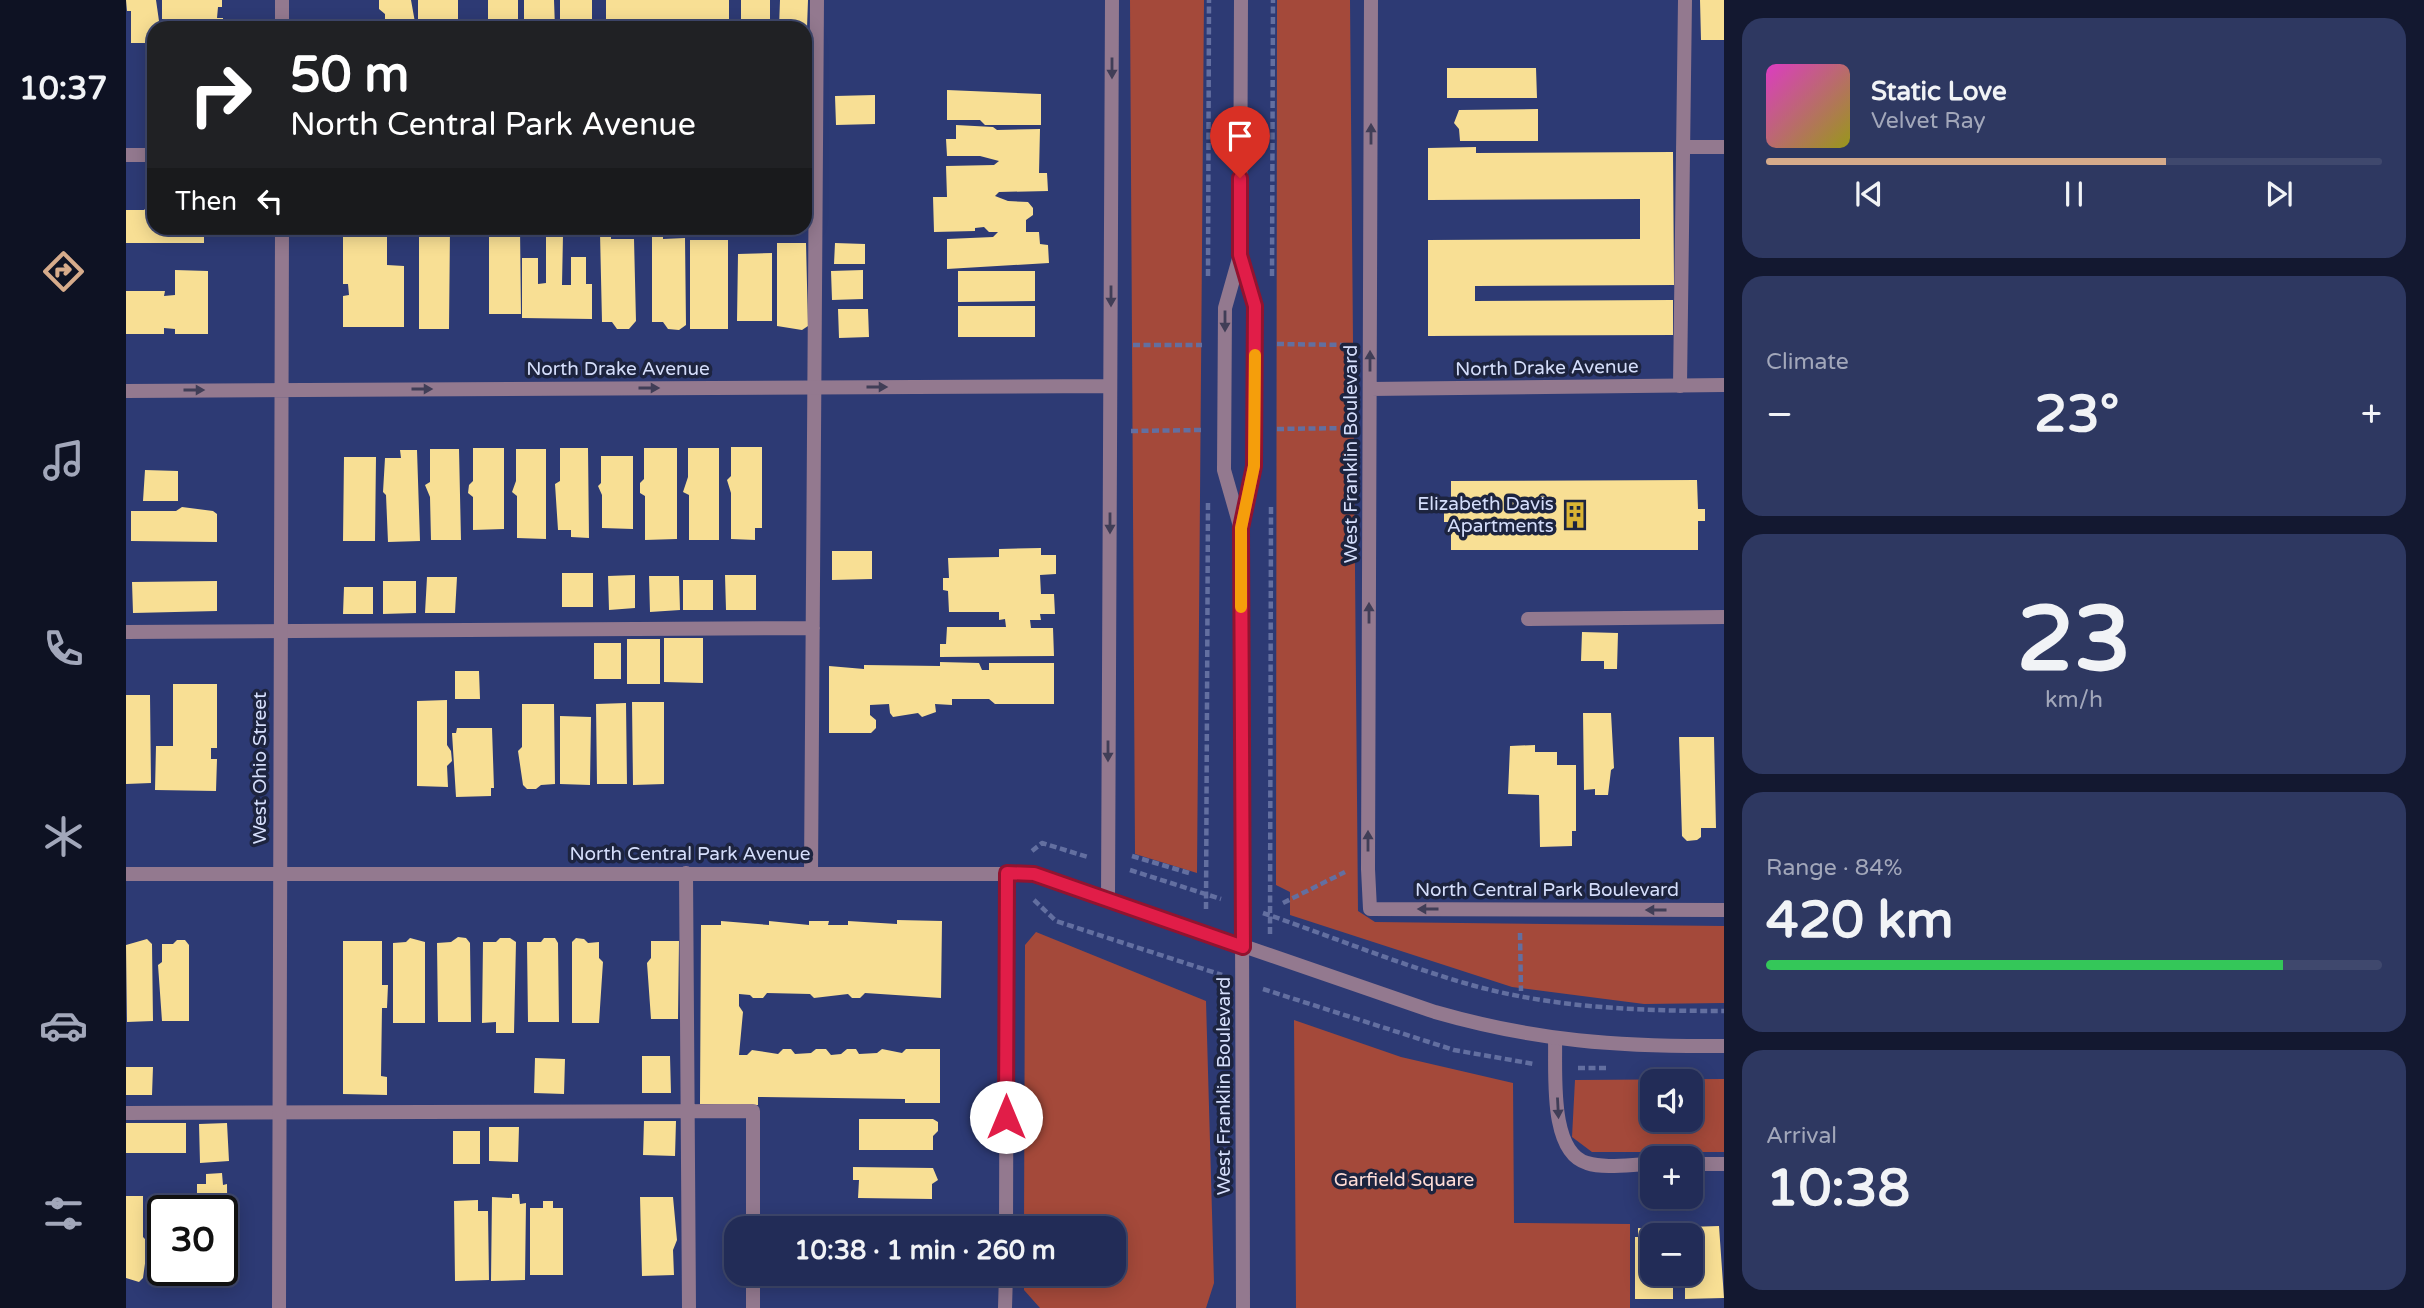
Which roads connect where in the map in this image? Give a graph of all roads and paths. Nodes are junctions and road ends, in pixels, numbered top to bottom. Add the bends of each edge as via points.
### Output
1 (282, 0) edge
2 (817, 0) edge
3 (1112, 0) edge
4 (1241, 0) edge
5 (1371, 0) edge
6 (1685, 0) edge
7 (282, 21) edge
8 (812, 128) edge
9 (1724, 147) edge
10 (1683, 148) junction
11 (126, 155) edge
12 (147, 155) edge
13 (812, 232) edge
14 (282, 235) edge
15 (1240, 255) junction
16 (1276, 344) dead end
17 (1132, 345) dead end
18 (1203, 345) dead end
19 (1346, 345) dead end
20 (1724, 385) edge
21 (1110, 386) junction
22 (1680, 386) junction
23 (814, 387) junction
24 (1370, 388) junction
25 (281, 390) junction
26 (126, 391) edge
27 (1349, 428) dead end
28 (1276, 429) dead end
29 (1202, 430) dead end
30 (1130, 431) dead end
31 (1241, 528) junction
32 (1724, 617) edge
33 (1528, 619) dead end
34 (813, 628) junction
35 (126, 632) edge
36 (280, 632) junction
37 (1042, 843) dead end
38 (1077, 853) dead end
39 (1132, 856) dead end
40 (1130, 870) dead end
41 (1349, 870) dead end
42 (686, 873) junction
43 (811, 873) junction
44 (1007, 873) junction
45 (1189, 873) dead end
46 (126, 874) edge
47 (279, 874) junction
48 (1189, 889) dead end
49 (1108, 899) junction
50 (1283, 903) dead end
51 (1370, 909) joint
52 (1724, 910) edge
53 (1056, 920) dead end
54 (1283, 921) dead end
55 (1520, 933) dead end
56 (1243, 947) junction
57 (1191, 965) dead end
58 (1521, 991) dead end
59 (1284, 996) dead end
60 (1724, 1011) edge
61 (1555, 1040) junction
62 (1724, 1046) edge
63 (1520, 1063) dead end
64 (688, 1111) junction
65 (279, 1112) junction
66 (126, 1113) edge
67 (1640, 1164) edge
68 (1703, 1164) edge
69 (1724, 1164) edge
70 (753, 1216) edge
71 (1006, 1216) edge
72 (753, 1286) edge
73 (1006, 1286) edge
74 (279, 1308) edge
75 (689, 1308) edge
76 (753, 1308) edge
77 (1005, 1308) edge
78 (1243, 1308) edge

1 - 7 street
2 - 8 street
3 -> 21 street
4 - 15 street, West Franklin Boulevard
24 -> 5 street, West Franklin Boulevard
6 - 10 street
9 - 10 street
10 - 22 street
11 - 12 street
13 - 23 street
14 - 25 street, West Ohio Street
15 - 31 street, West Franklin Boulevard via 1255,306 1254,466
15 -> 31 street, West Franklin Boulevard via 1225,308 1224,470
16 - 19 path
17 - 18 path
20 - 22 street, North Drake Avenue
23 -> 21 street, North Drake Avenue
21 -> 49 street
22 - 24 street, North Drake Avenue
25 -> 23 street, North Drake Avenue
23 - 34 street
51 -> 24 street, West Franklin Boulevard
26 -> 25 street, North Drake Avenue
25 - 36 street, West Ohio Street
27 - 28 path
29 - 30 path
31 - 56 street, West Franklin Boulevard
32 - 33 street
34 - 36 street
34 - 43 street
35 - 36 street
36 - 47 street, West Ohio Street
37 - 38 path
39 - 45 path
40 - 48 path
41 - 50 path
42 - 43 street, North Central Park Avenue
42 - 47 street, North Central Park Avenue
42 - 64 street
43 - 44 street, North Central Park Avenue
44 - 49 street, North Central Park Avenue via 1034,874
44 - 71 street
46 - 47 street, North Central Park Avenue
47 - 65 street, West Ohio Street
49 - 56 street, North Central Park Avenue
52 -> 51 street, North Central Park Boulevard
53 - 57 path
54 - 60 path via 1475,986 1526,997 1642,1011
55 - 58 path
56 - 61 street via 1434,1012
56 - 78 street, West Franklin Boulevard
59 - 63 path via 1417,1040
61 - 62 street
61 -> 67 street via 1559,1130 1570,1154 1588,1164
64 - 65 street
64 - 70 street via 752,1111
64 - 75 street
65 - 66 street
65 - 74 street, West Ohio Street
68 - 69 street
72 - 76 street
73 - 77 street

